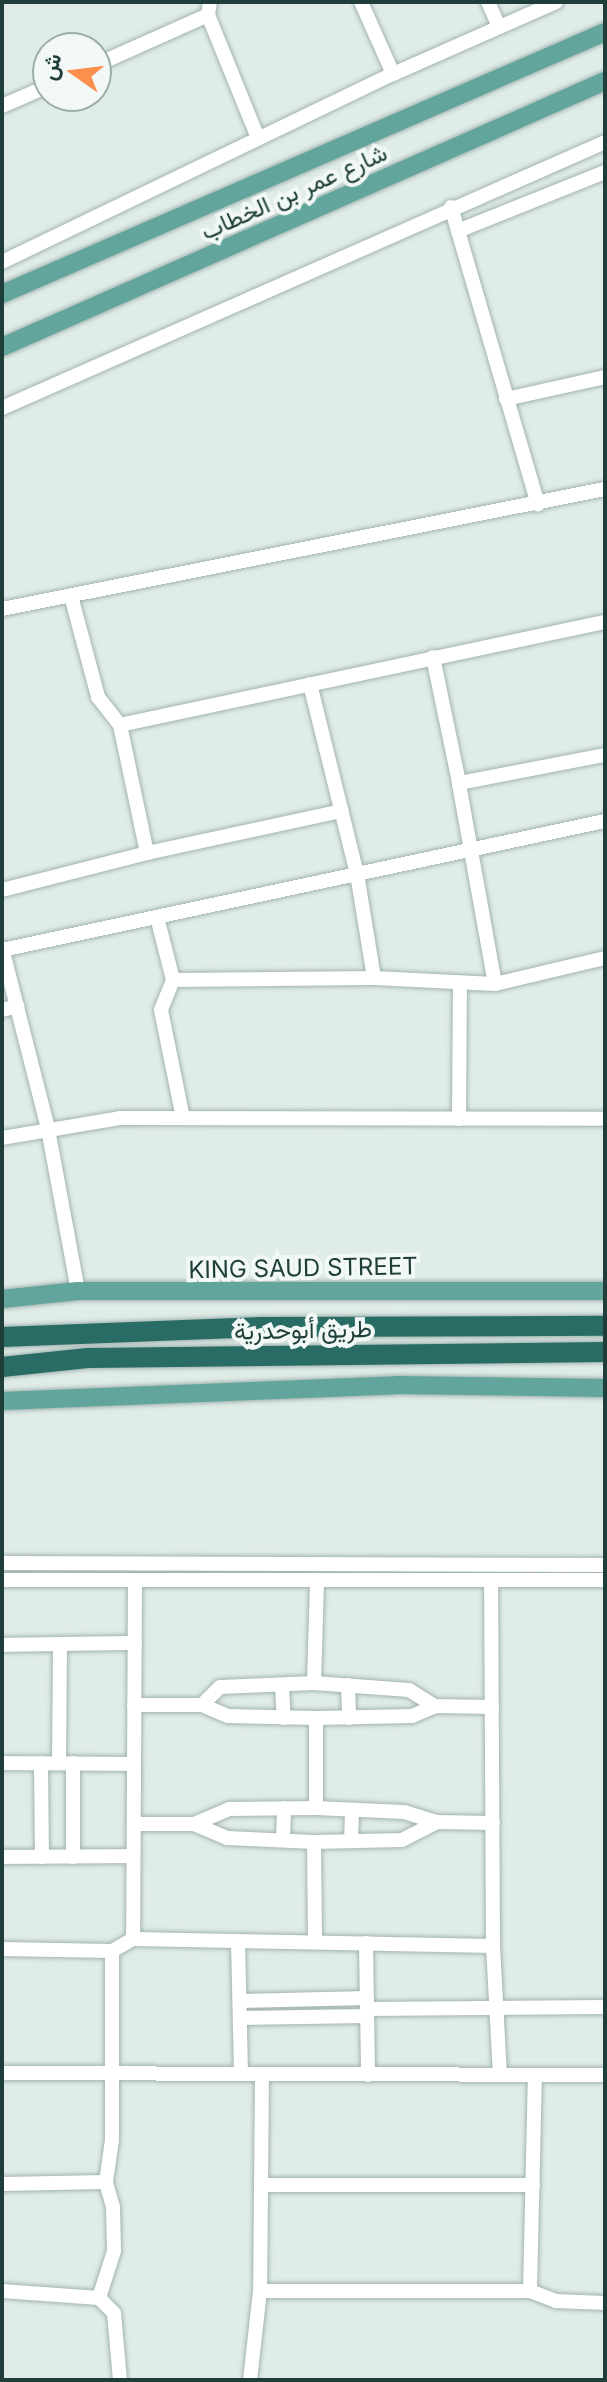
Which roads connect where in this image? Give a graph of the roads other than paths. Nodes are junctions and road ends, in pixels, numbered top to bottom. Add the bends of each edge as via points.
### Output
1 (361, 2) edge
2 (488, 2) edge
3 (556, 2) edge
4 (209, 9) edge
5 (499, 27) junction
6 (605, 32) edge
7 (112, 57) edge
8 (393, 74) junction
9 (605, 81) edge
10 (32, 93) edge
11 (2, 106) edge
12 (258, 138) junction
13 (605, 142) edge
14 (605, 172) edge
15 (451, 207) junction
16 (458, 231) junction
17 (2, 262) edge
18 (2, 297) edge
19 (2, 347) edge
20 (605, 377) edge
21 (506, 399) junction
22 (2, 408) edge
23 (605, 489) edge
24 (538, 505) junction
25 (71, 596) junction
26 (2, 609) edge
27 (605, 622) edge
28 (433, 657) junction
29 (310, 684) junction
30 (120, 725) junction
31 (605, 755) edge
32 (459, 783) junction
33 (342, 811) junction
34 (605, 821) edge
35 (474, 849) junction
36 (147, 853) junction
37 (357, 874) junction
38 (2, 890) edge
39 (157, 917) junction
40 (2, 949) edge
41 (605, 958) edge
42 (374, 978) junction
43 (173, 980) junction
44 (460, 983) junction
45 (495, 984) junction
46 (18, 1006) junction
47 (2, 1010) edge
48 (183, 1118) junction
49 (459, 1119) junction
50 (605, 1119) edge
51 (48, 1129) junction
52 (2, 1138) edge
53 (78, 1291) junction
54 (605, 1291) edge
55 (2, 1299) edge
56 (605, 1326) edge
57 (6, 1336) edge
58 (605, 1352) edge
59 (2, 1367) edge
60 (605, 1388) edge
61 (2, 1401) edge
62 (2, 1563) edge
63 (605, 1565) edge
64 (2, 1580) edge
65 (135, 1580) junction
66 (317, 1580) junction
67 (491, 1580) junction
68 (605, 1580) edge
69 (135, 1643) junction
70 (60, 1644) junction
71 (2, 1645) edge
72 (314, 1683) junction
73 (282, 1685) junction
74 (348, 1685) junction
75 (134, 1705) junction
76 (202, 1705) junction
77 (435, 1706) junction
78 (492, 1707) junction
79 (284, 1718) junction
80 (316, 1718) junction
81 (349, 1718) junction
82 (2, 1763) edge
83 (41, 1763) junction
84 (66, 1763) junction
85 (134, 1764) junction
86 (284, 1808) junction
87 (316, 1808) junction
88 (352, 1810) junction
89 (437, 1822) junction
90 (493, 1823) junction
91 (134, 1824) junction
92 (194, 1824) junction
93 (283, 1840) junction
94 (351, 1841) junction
95 (314, 1842) junction
96 (133, 1856) junction
97 (2, 1857) edge
98 (42, 1857) junction
99 (73, 1857) junction
100 (133, 1939) junction
101 (238, 1941) junction
102 (315, 1942) junction
103 (366, 1943) junction
104 (493, 1946) junction
105 (2, 1949) edge
106 (112, 1951) junction
107 (240, 2001) junction
108 (605, 2007) edge
109 (367, 2008) junction
110 (496, 2008) junction
111 (240, 2018) junction
112 (2, 2073) edge
113 (110, 2074) junction
114 (241, 2074) junction
115 (262, 2074) junction
116 (368, 2075) junction
117 (500, 2075) junction
118 (535, 2075) junction
119 (605, 2075) edge
120 (106, 2182) junction
121 (2, 2184) edge
122 (261, 2185) junction
123 (533, 2185) junction
124 (2, 2291) edge
125 (260, 2291) junction
126 (530, 2291) junction
127 (99, 2298) junction
128 (605, 2303) edge
129 (120, 2380) edge
130 (250, 2380) edge

1 - 8 street
2 - 5 street
3 - 5 street
4 - 7 street
4 - 12 street
5 - 8 street
6 - 18 main road, شارع عمر بن الخطاب
8 - 12 street
9 - 19 main road, شارع عمر بن الخطاب
10 - 11 street
12 - 17 street
13 - 15 street
14 - 16 street
15 - 16 street
15 - 22 street
16 - 21 street
20 - 21 street
21 - 24 street
23 - 24 street
24 - 25 street
25 - 26 street
25 - 30 street via 98,697
27 - 28 street
28 - 29 street
28 - 32 street
29 - 30 street
29 - 33 street
30 - 36 street
31 - 32 street
32 - 35 street
33 - 36 street
33 - 37 street
34 - 35 street
35 - 37 street
35 - 45 street
36 - 38 street
37 - 39 street
37 - 42 street
39 - 40 street
39 - 43 street
40 - 46 street
41 - 45 street
42 - 43 street
42 - 44 street
43 - 48 street via 161,1010
44 - 45 street
44 - 49 street
46 - 47 street
46 - 51 street
48 - 49 street
48 - 51 street via 120,1118
49 - 50 street
51 - 52 street
51 - 53 street
53 - 54 main road, KING SAUD STREET
53 - 55 main road, KING SAUD STREET
56 - 57 highway, طريق أبوحدرية via 262,1327
58 - 59 highway, طريق أبوحدرية via 88,1358
60 - 61 main road via 397,1385
62 - 63 street
64 - 65 street
65 - 66 street
65 - 69 street
66 - 67 street
66 - 72 street
67 - 68 street
67 - 78 street
69 - 70 street
69 - 75 street
70 - 71 street
70 - 84 street
72 - 73 street
72 - 74 street
73 - 76 street via 220,1687
73 - 79 street
74 - 77 street via 409,1690
74 - 81 street
75 - 76 street
75 - 85 street
76 - 79 street via 219,1715
77 - 78 street
77 - 81 street via 412,1716
78 - 90 street
79 - 80 street
80 - 81 street
80 - 87 street
82 - 83 street
83 - 84 street
83 - 98 street
84 - 85 street
84 - 99 street
85 - 91 street
86 - 87 street
86 - 92 street via 229,1809
86 - 93 street
87 - 88 street
88 - 89 street via 404,1812
88 - 94 street
89 - 90 street
89 - 94 street via 402,1840
90 - 104 street
91 - 92 street
91 - 96 street
92 - 93 street via 227,1838
93 - 95 street
94 - 95 street
95 - 102 street
96 - 99 street
96 - 100 street
97 - 98 street
98 - 99 street
100 - 101 street
100 - 106 street
101 - 102 street
101 - 107 street
102 - 103 street
103 - 104 street
103 - 109 street
104 - 110 street
105 - 106 street
106 - 113 street
107 - 109 street
107 - 111 street
108 - 110 street
109 - 110 street
109 - 111 street
109 - 116 street
110 - 117 street
111 - 114 street
112 - 113 street
113 - 114 street
113 - 120 street via 112,2140
114 - 115 street
115 - 116 street
115 - 122 street
116 - 117 street
117 - 118 street
118 - 119 street
118 - 123 street
120 - 121 street
120 - 127 street via 113,2207 114,2251
122 - 123 street
122 - 125 street
123 - 126 street
124 - 127 street
125 - 126 street
125 - 130 street
126 - 128 street via 556,2301
127 - 129 street via 114,2313

